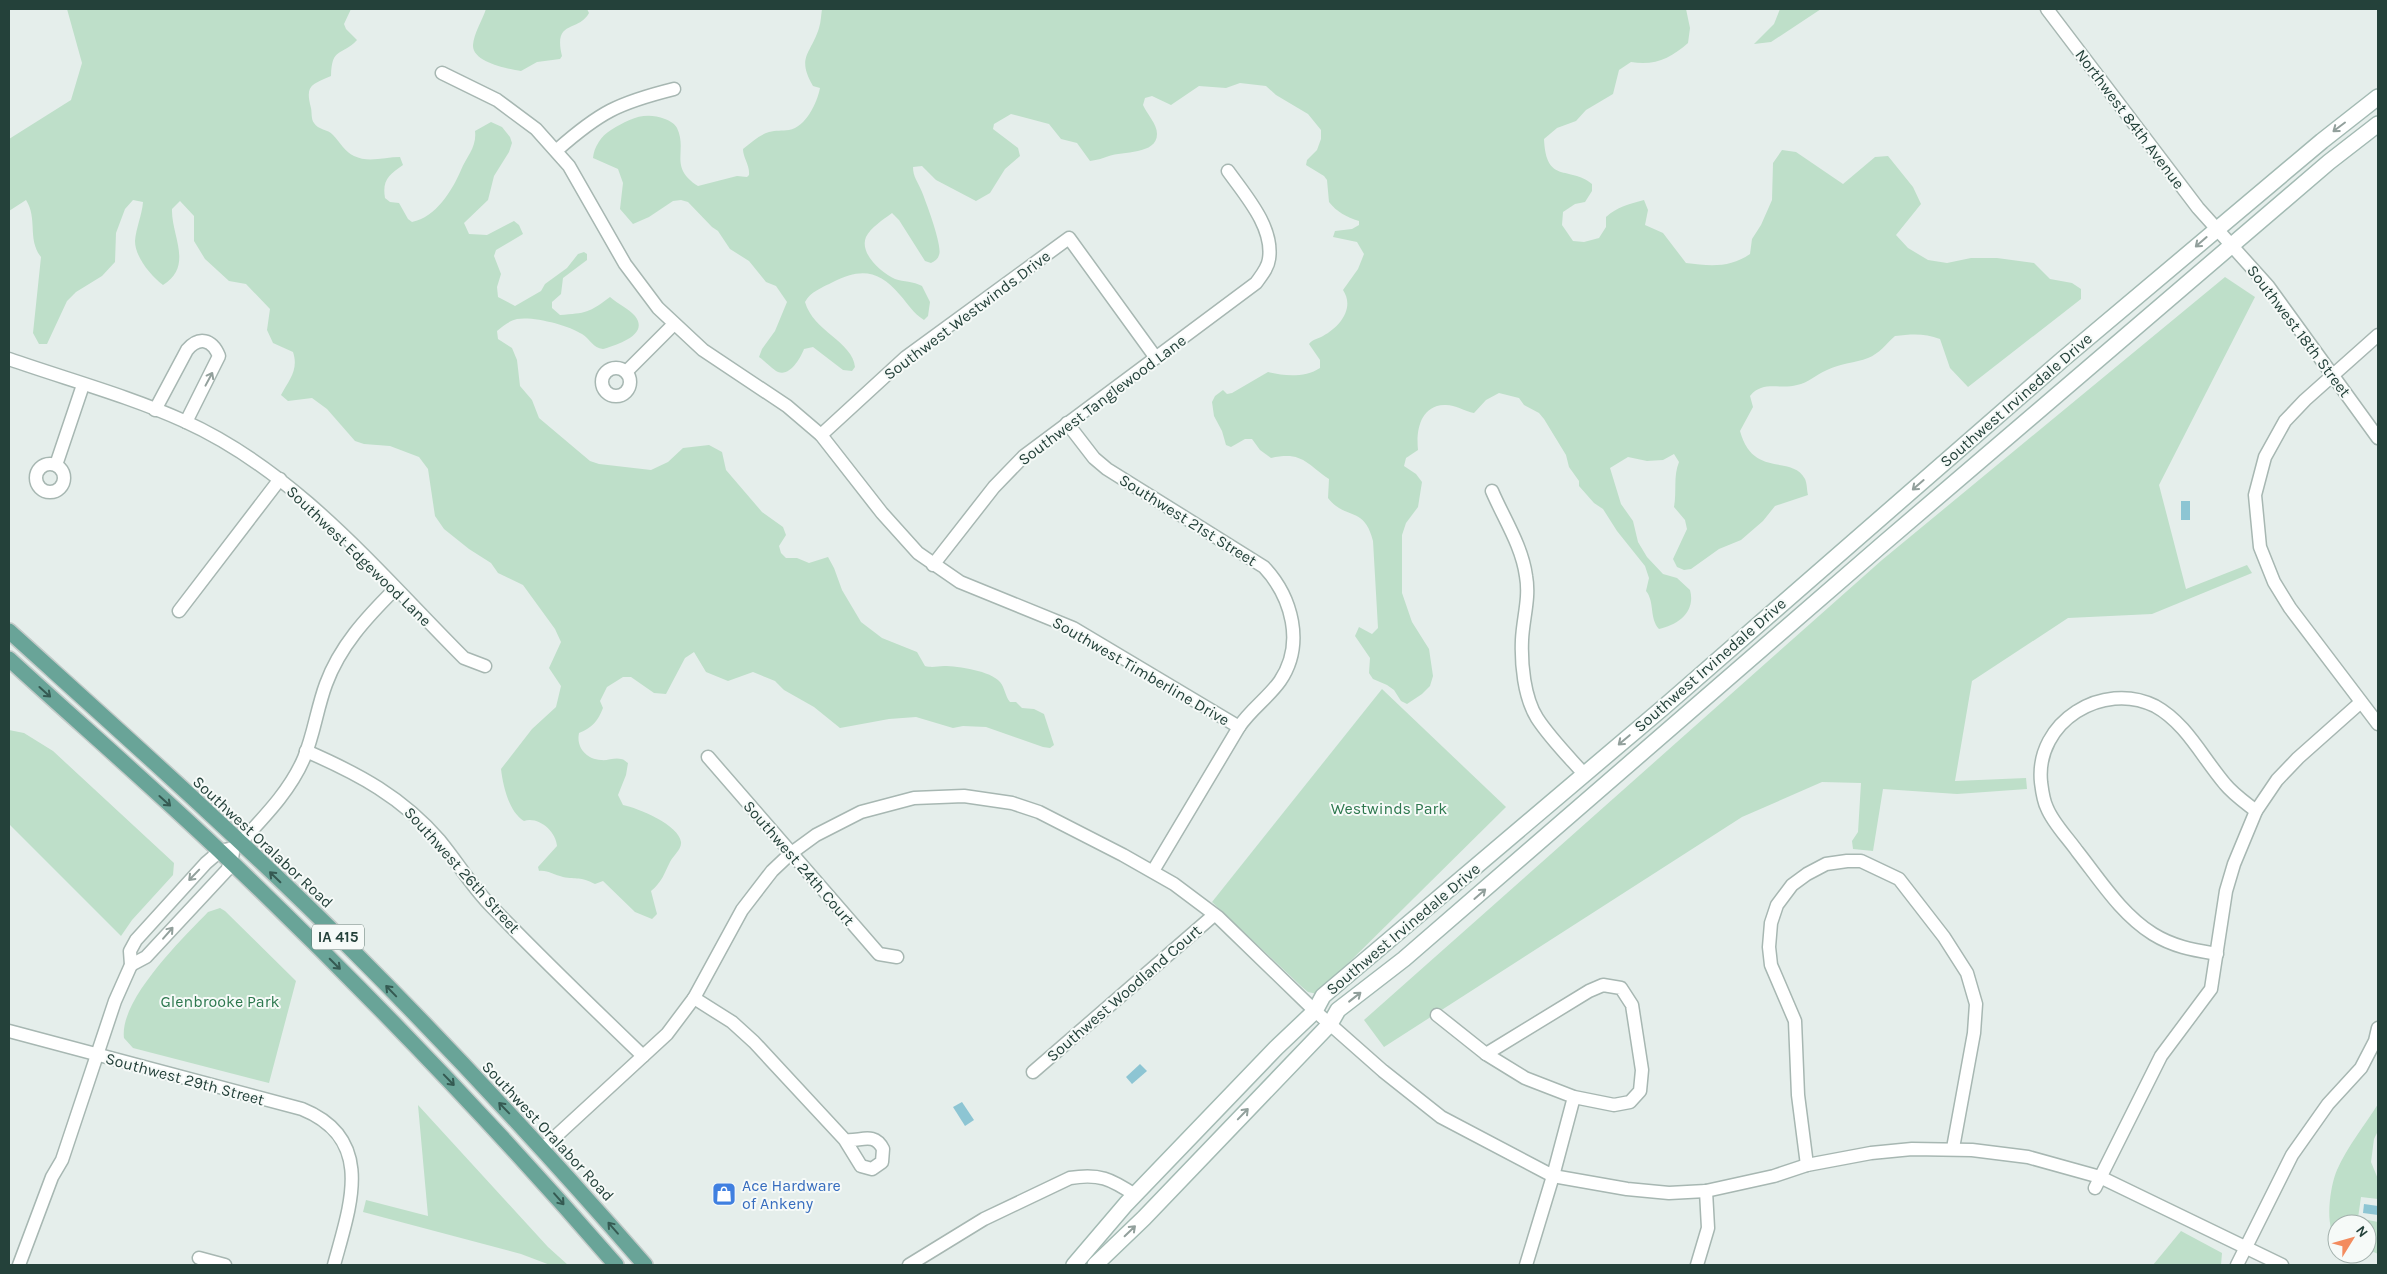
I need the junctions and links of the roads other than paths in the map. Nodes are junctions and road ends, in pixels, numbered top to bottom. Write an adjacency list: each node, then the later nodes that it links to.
1 (2047, 9): 8 (street, Northwest 84th Avenue)
2 (442, 73): 6 (street, Southwest Timberline Drive)
3 (674, 89): 6 (street)
4 (2378, 98): 8 (main road, Southwest Irvinedale Drive, one-way to 8)
5 (2378, 124): 9 (main road, Southwest Irvinedale Drive)
6 (557, 150): 10 (street, Southwest Timberline Drive)
7 (1228, 171): 12 (street, Southwest Tanglewood Lane)
8 (2217, 228): 9 (street, Southwest 18th Street); 28 (main road, Southwest Irvinedale Drive, one-way to 28)
9 (2232, 245): 15 (street, Southwest 18th Street); 30 (main road, Southwest Irvinedale Drive)
10 (674, 324): 14 (street); 20 (street, Southwest Timberline Drive)
11 (2378, 335): 15 (street)
12 (1156, 358): 19 (street, Southwest Tanglewood Lane); 20 (street, Southwest Westwinds Drive)
13 (9, 360): 16 (street, Southwest Edgewood Lane)
14 (626, 372)
15 (2334, 375): 21 (street, Southwest 18th Street); 33 (street)
16 (84, 385): 17 (street, Southwest Edgewood Lane); 22 (street)
17 (155, 410): 18 (street, Southwest Edgewood Lane); 18 (street, one-way to 17)
18 (186, 422): 23 (street, Southwest Edgewood Lane)
19 (1067, 424): 25 (street, Southwest Tanglewood Lane); 35 (street, Southwest 21st Street)
20 (821, 435): 25 (street, Southwest Timberline Drive)
21 (2378, 438)
22 (56, 465)
23 (280, 479): 26 (street, Southwest Edgewood Lane); 27 (street)
24 (1492, 491): 38 (street)
25 (933, 565): 35 (street, Southwest Timberline Drive)
26 (394, 589): 32 (street, Southwest Edgewood Lane); 36 (street)
27 (179, 610)
28 (1754, 627): 30 (main road); 38 (main road, Southwest Irvinedale Drive, one-way to 38)
29 (9, 631): 40 (main road, Southwest Oralabor Road / IA 415)
30 (1769, 644): 50 (main road, Southwest Irvinedale Drive, one-way to 30)
31 (9, 659): 40 (main road, Southwest Oralabor Road / IA 415, one-way to 40)
32 (485, 666)
33 (2362, 702): 34 (street); 39 (street)
34 (2378, 724)
35 (1239, 727): 42 (street, Southwest 21st Street)
36 (306, 751): 40 (street); 55 (street, Southwest 26th Street)
37 (708, 757): 41 (street, Southwest 24th Court)
38 (1584, 774): 48 (main road, Southwest Irvinedale Drive)
39 (2256, 811): 44 (street); 44 (street)
40 (231, 851): 46 (street, one-way to 40); 46 (street, one-way to 46); 60 (main road, Southwest Oralabor Road / IA 415, one-way to 40); 71 (main road, Southwest Oralabor Road / IA 415, one-way to 71)
41 (790, 854): 42 (street); 45 (street, Southwest 24th Court); 47 (street)
42 (1153, 871): 43 (street)
43 (1214, 915): 48 (street); 56 (street, Southwest Woodland Court)
44 (2217, 954): 63 (street)
45 (897, 957)
46 (131, 965): 54 (street)
47 (694, 998): 55 (street); 58 (street)
48 (1315, 1011): 50 (street); 65 (main road, Southwest Irvinedale Drive)
49 (1437, 1015): 53 (street)
50 (1330, 1024): 62 (street); 75 (main road, Southwest Irvinedale Drive, one-way to 50)
51 (2378, 1028): 66 (street)
52 (9, 1031): 54 (street, Southwest 29th Street)
53 (1486, 1054): 57 (street); 57 (street)
54 (97, 1056): 68 (street); 70 (street, Southwest 29th Street)
55 (642, 1056): 60 (street)
56 (1033, 1072)
57 (1574, 1097): 62 (street)
58 (845, 1140)
59 (1953, 1148): 61 (street); 61 (street); 63 (street)
60 (542, 1149): 72 (main road, Southwest Oralabor Road / IA 415, one-way to 60)
61 (1807, 1165): 64 (street)
62 (1553, 1176): 64 (street); 76 (street)
63 (2098, 1182): 66 (street)
64 (1706, 1191): 77 (street)
65 (1134, 1195): 73 (street); 74 (main road, Southwest Irvinedale Drive)
66 (2246, 1248): 78 (street); 79 (street)
67 (199, 1258): 69 (street)
68 (19, 1265)
69 (225, 1265)
70 (334, 1265)
71 (616, 1265)
72 (645, 1265)
73 (909, 1265)
74 (1074, 1265)
75 (1095, 1265)
76 (1526, 1265)
77 (1697, 1265)
78 (2237, 1265)
79 (2282, 1265)

